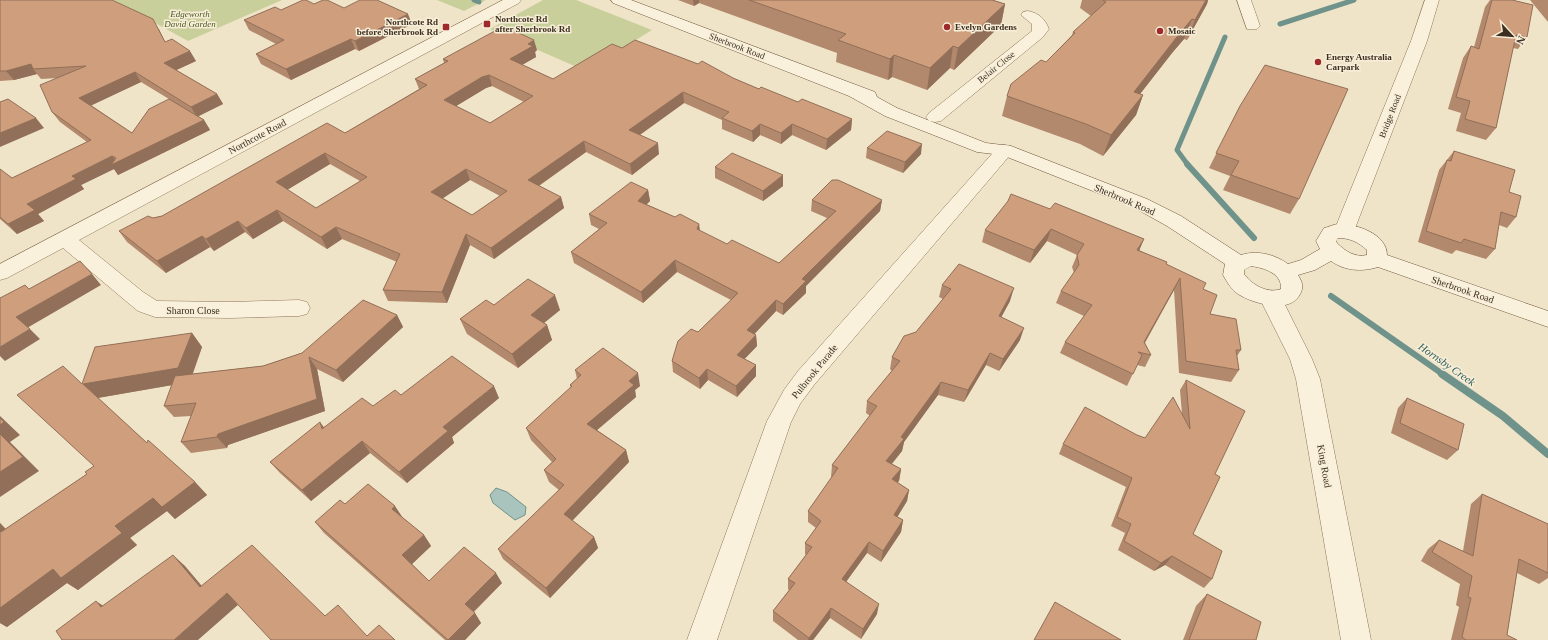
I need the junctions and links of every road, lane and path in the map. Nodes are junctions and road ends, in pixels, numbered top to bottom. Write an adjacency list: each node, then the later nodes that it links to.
1 (514, 0): 11 (street, Northcote Road)
2 (618, 0): 7 (street, Sherbrook Road)
3 (1244, 0): 6 (street)
4 (1432, 0): 10 (street, Bridge Road)
5 (1028, 15): 8 (street, Belair Close)
6 (1252, 26)
7 (855, 92): 8 (street, Sherbrook Road); 9 (street, Sherbrook Road)
8 (935, 117): 9 (street, Sherbrook Road)
9 (1005, 150): 14 (street, Sherbrook Road); 20 (street, Pulbrook Parade)
10 (1344, 231): 12 (street); 13 (street)
11 (64, 238): 16 (street, Northcote Road); 18 (street, Sharon Close)
12 (1332, 251): 13 (street); 15 (street)
13 (1377, 259): 19 (street, Sherbrook Road)
14 (1238, 263): 15 (street); 17 (street)
15 (1285, 272): 17 (street)
16 (0, 273)
17 (1271, 299): 21 (street, King Road)
18 (299, 308)
19 (1548, 319)
20 (702, 640)
21 (1356, 640)

